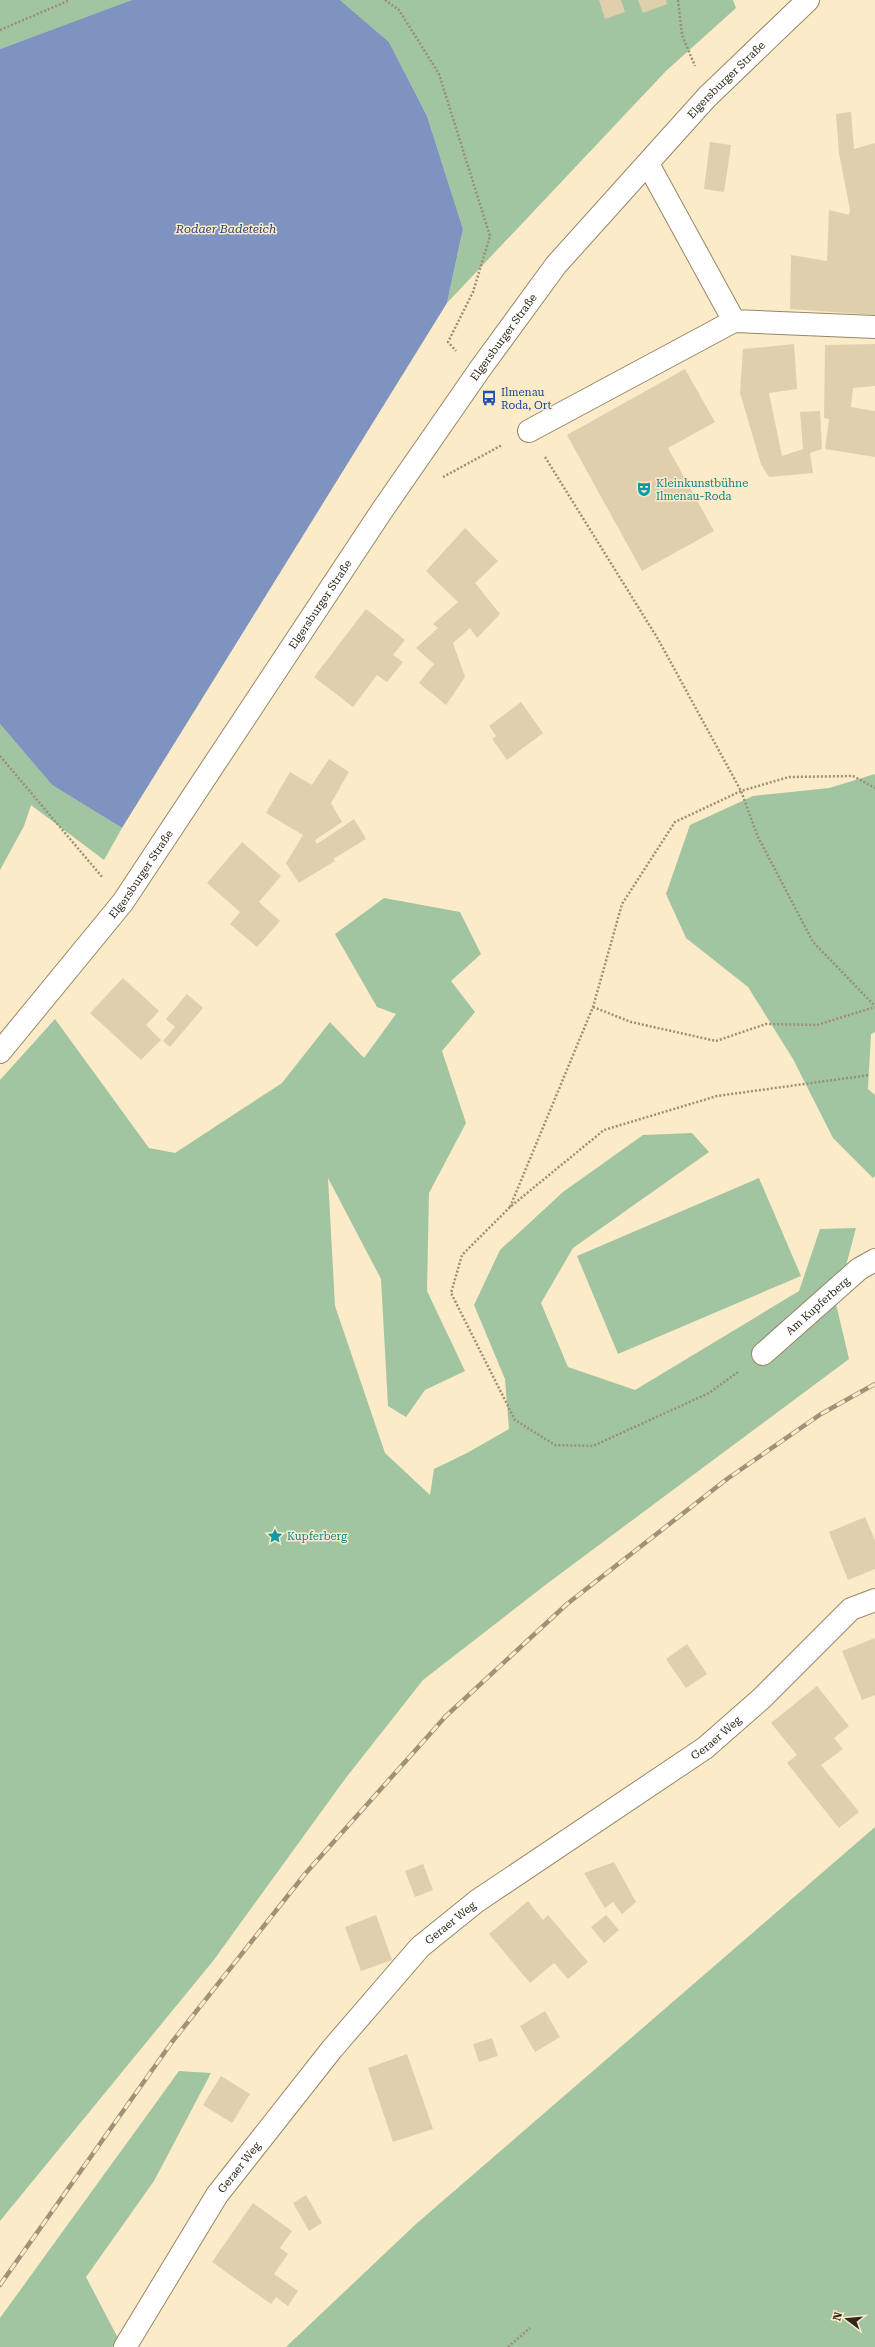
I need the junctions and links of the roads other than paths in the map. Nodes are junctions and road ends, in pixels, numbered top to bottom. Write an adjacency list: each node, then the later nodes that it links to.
1 (808, 0): 2 (street, Elgersburger Straße)
2 (648, 164): 3 (street); 6 (street, Elgersburger Straße)
3 (734, 321): 4 (street); 5 (street)
4 (875, 327)
5 (529, 431)
6 (0, 1052)
7 (875, 1260): 8 (street, Am Kupferberg)
8 (763, 1354)
9 (875, 1600): 10 (street, Geraer Weg)
10 (125, 2347)

